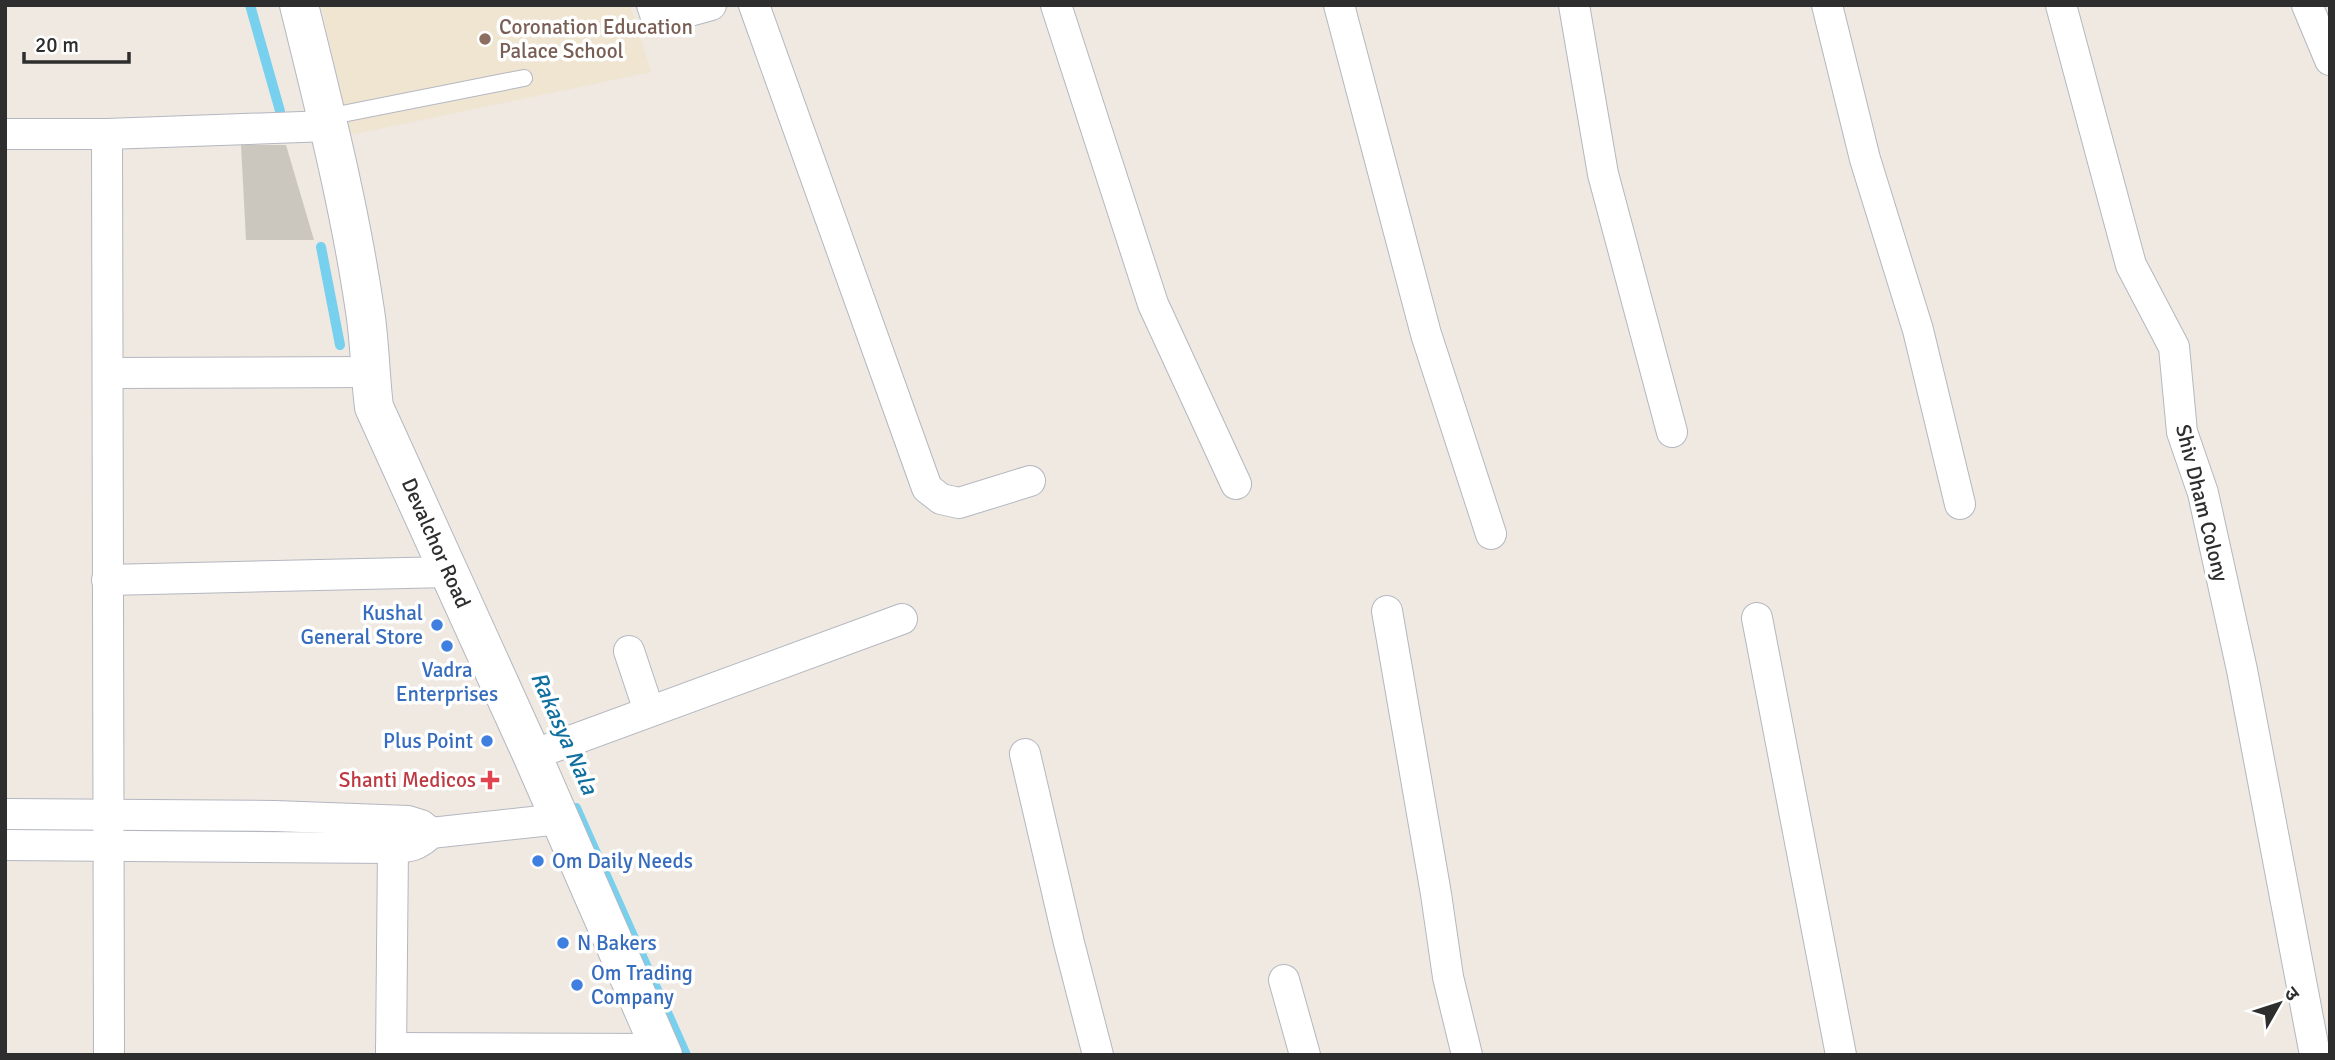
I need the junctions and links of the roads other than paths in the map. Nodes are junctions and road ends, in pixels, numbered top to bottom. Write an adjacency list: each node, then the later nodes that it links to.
1 (299, 5): 13 (main road, Devalchor Road)
2 (652, 5): 3 (street)
3 (711, 5)
4 (754, 5): 19 (street)
5 (1056, 5): 20 (street)
6 (1339, 5): 22 (street)
7 (1574, 5): 18 (street)
8 (1827, 5): 21 (street)
9 (2061, 5): 47 (street, Shiv Dham Colony)
10 (2307, 5): 11 (street)
11 (2330, 60)
12 (524, 78): 13 (lane)
13 (328, 122): 15 (street); 16 (main road, Devalchor Road)
14 (5, 134): 15 (street)
15 (107, 134): 17 (street)
16 (369, 372): 17 (street); 23 (main road, Devalchor Road)
17 (108, 373): 24 (street)
18 (1672, 432)
19 (1030, 481)
20 (1236, 484)
21 (1960, 504)
22 (1491, 534)
23 (449, 572): 24 (street); 30 (main road, Devalchor Road)
24 (107, 580): 33 (street)
25 (1387, 611): 45 (street)
26 (1757, 618): 46 (street)
27 (902, 619): 29 (street)
28 (629, 651): 29 (street)
29 (649, 711): 30 (street)
30 (537, 753): 34 (main road, Devalchor Road)
31 (1025, 754): 43 (street)
32 (5, 814): 33 (street)
33 (107, 815): 35 (street); 37 (street)
34 (560, 819): 35 (street); 41 (main road, Devalchor Road)
35 (430, 833): 38 (street)
36 (5, 845): 37 (street)
37 (107, 845): 38 (street); 42 (street)
38 (393, 848): 40 (street)
39 (1284, 980): 44 (street)
40 (391, 1051): 41 (street)
41 (662, 1052)
42 (108, 1055)
43 (1098, 1055)
44 (1305, 1055)
45 (1467, 1055)
46 (1841, 1055)
47 (2315, 1055)

